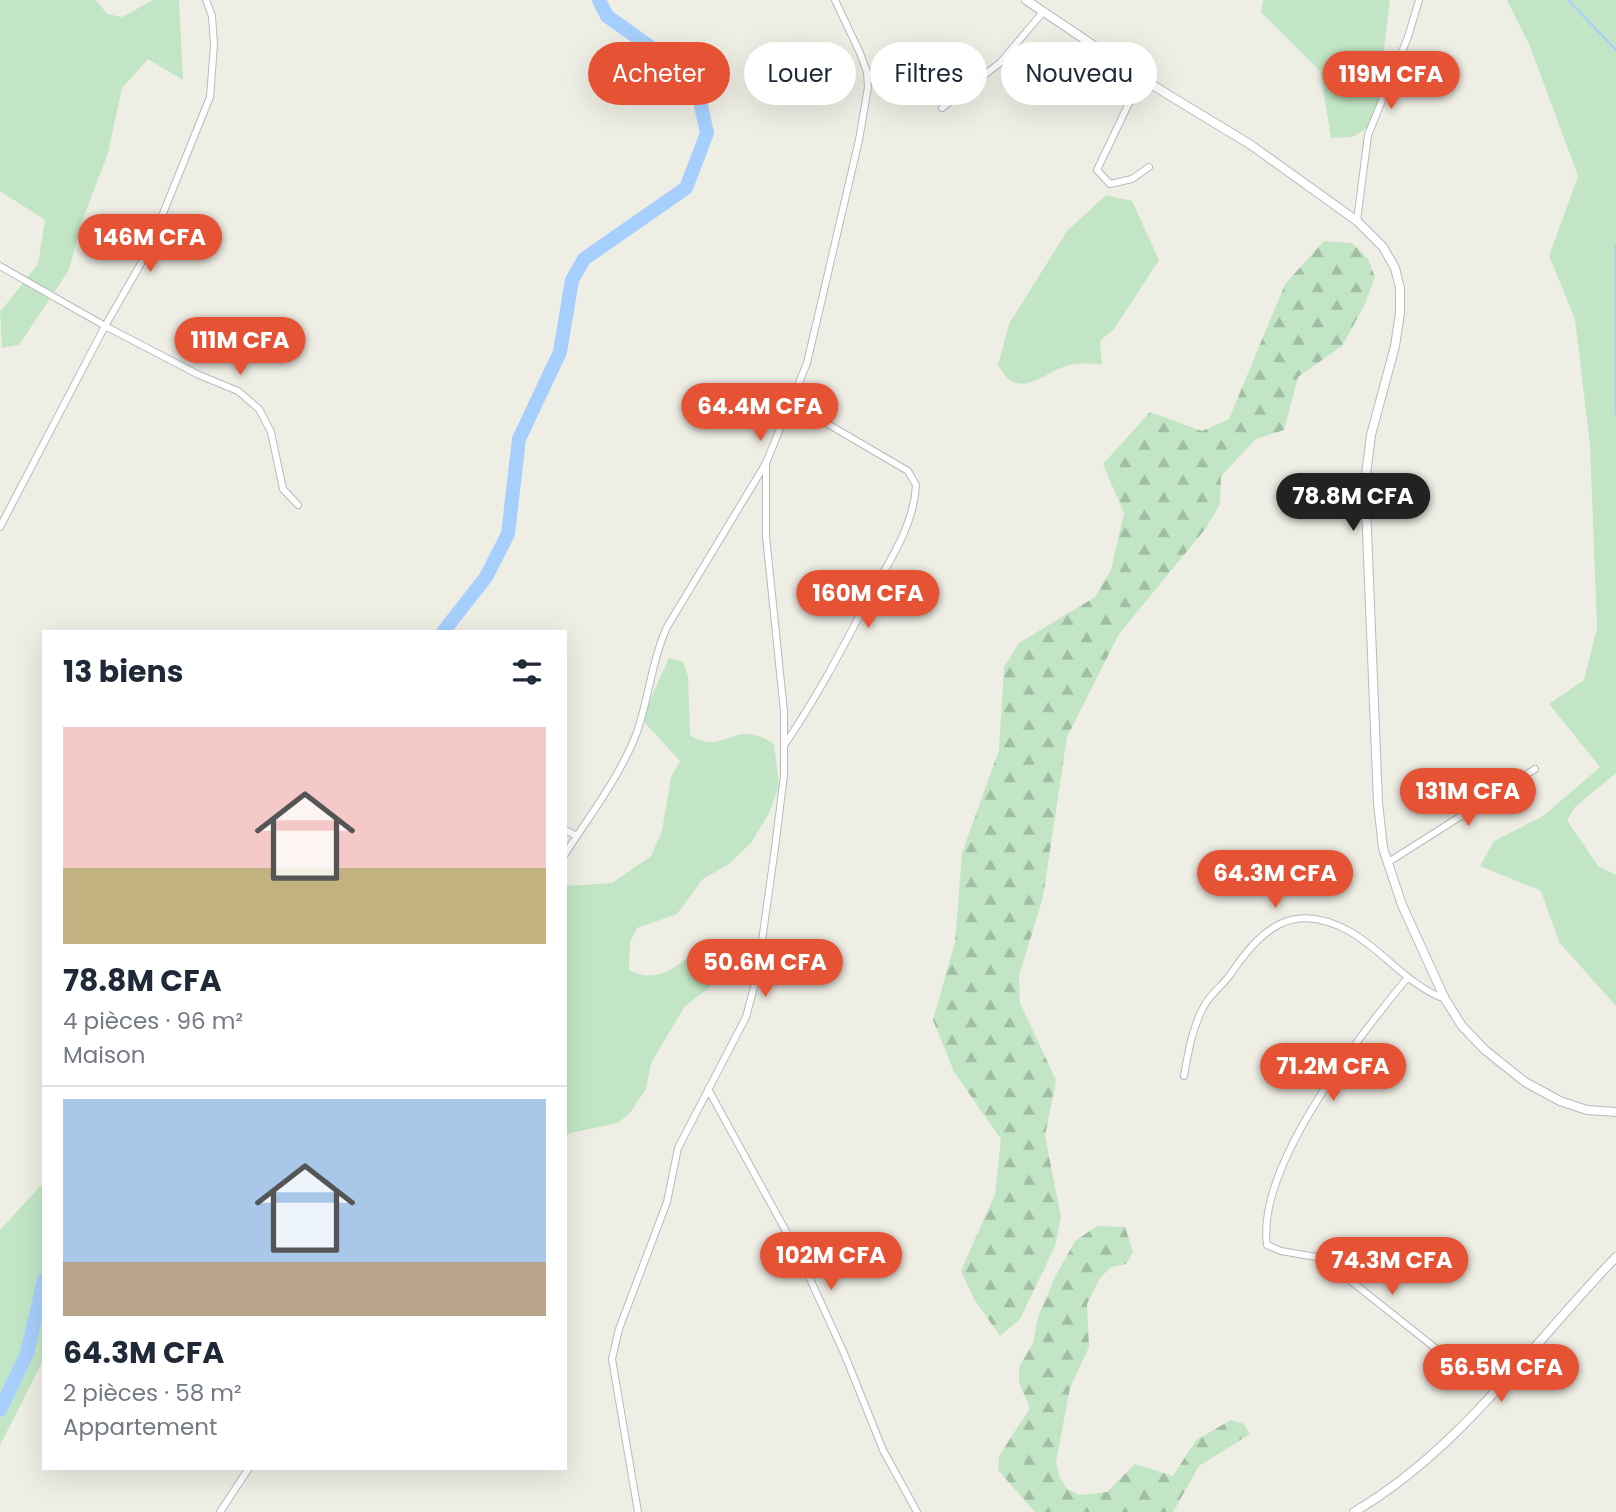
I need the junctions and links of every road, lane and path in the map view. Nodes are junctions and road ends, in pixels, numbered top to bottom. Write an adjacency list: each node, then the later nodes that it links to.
1 (206, 0): 13 (street)
2 (835, 0): 14 (street)
3 (1026, 0): 5 (street)
4 (1419, 0): 11 (street)
5 (1044, 12): 6 (street); 9 (street)
6 (1089, 42)
7 (1157, 87): 11 (street)
8 (1128, 105): 10 (street)
9 (942, 108)
10 (1149, 167)
11 (1357, 221): 23 (street)
12 (0, 266): 13 (street)
13 (105, 326): 16 (street); 17 (street)
14 (790, 409): 15 (street); 18 (street)
15 (766, 463): 18 (street); 21 (street)
16 (299, 505)
17 (1, 524)
18 (783, 746): 27 (street)
19 (1535, 769): 23 (street)
20 (567, 831): 21 (street)
21 (577, 836): 22 (street)
22 (567, 851)
23 (1387, 863): 25 (street)
24 (1408, 977): 25 (street); 26 (street); 30 (street)
25 (1445, 999): 28 (street)
26 (1184, 1076)
27 (708, 1089): 33 (street); 34 (street)
28 (1616, 1112)
29 (1616, 1257): 30 (street)
30 (1507, 1375): 35 (street)
31 (247, 1470): 32 (street)
32 (220, 1512)
33 (638, 1512)
34 (917, 1512)
35 (1353, 1512)

